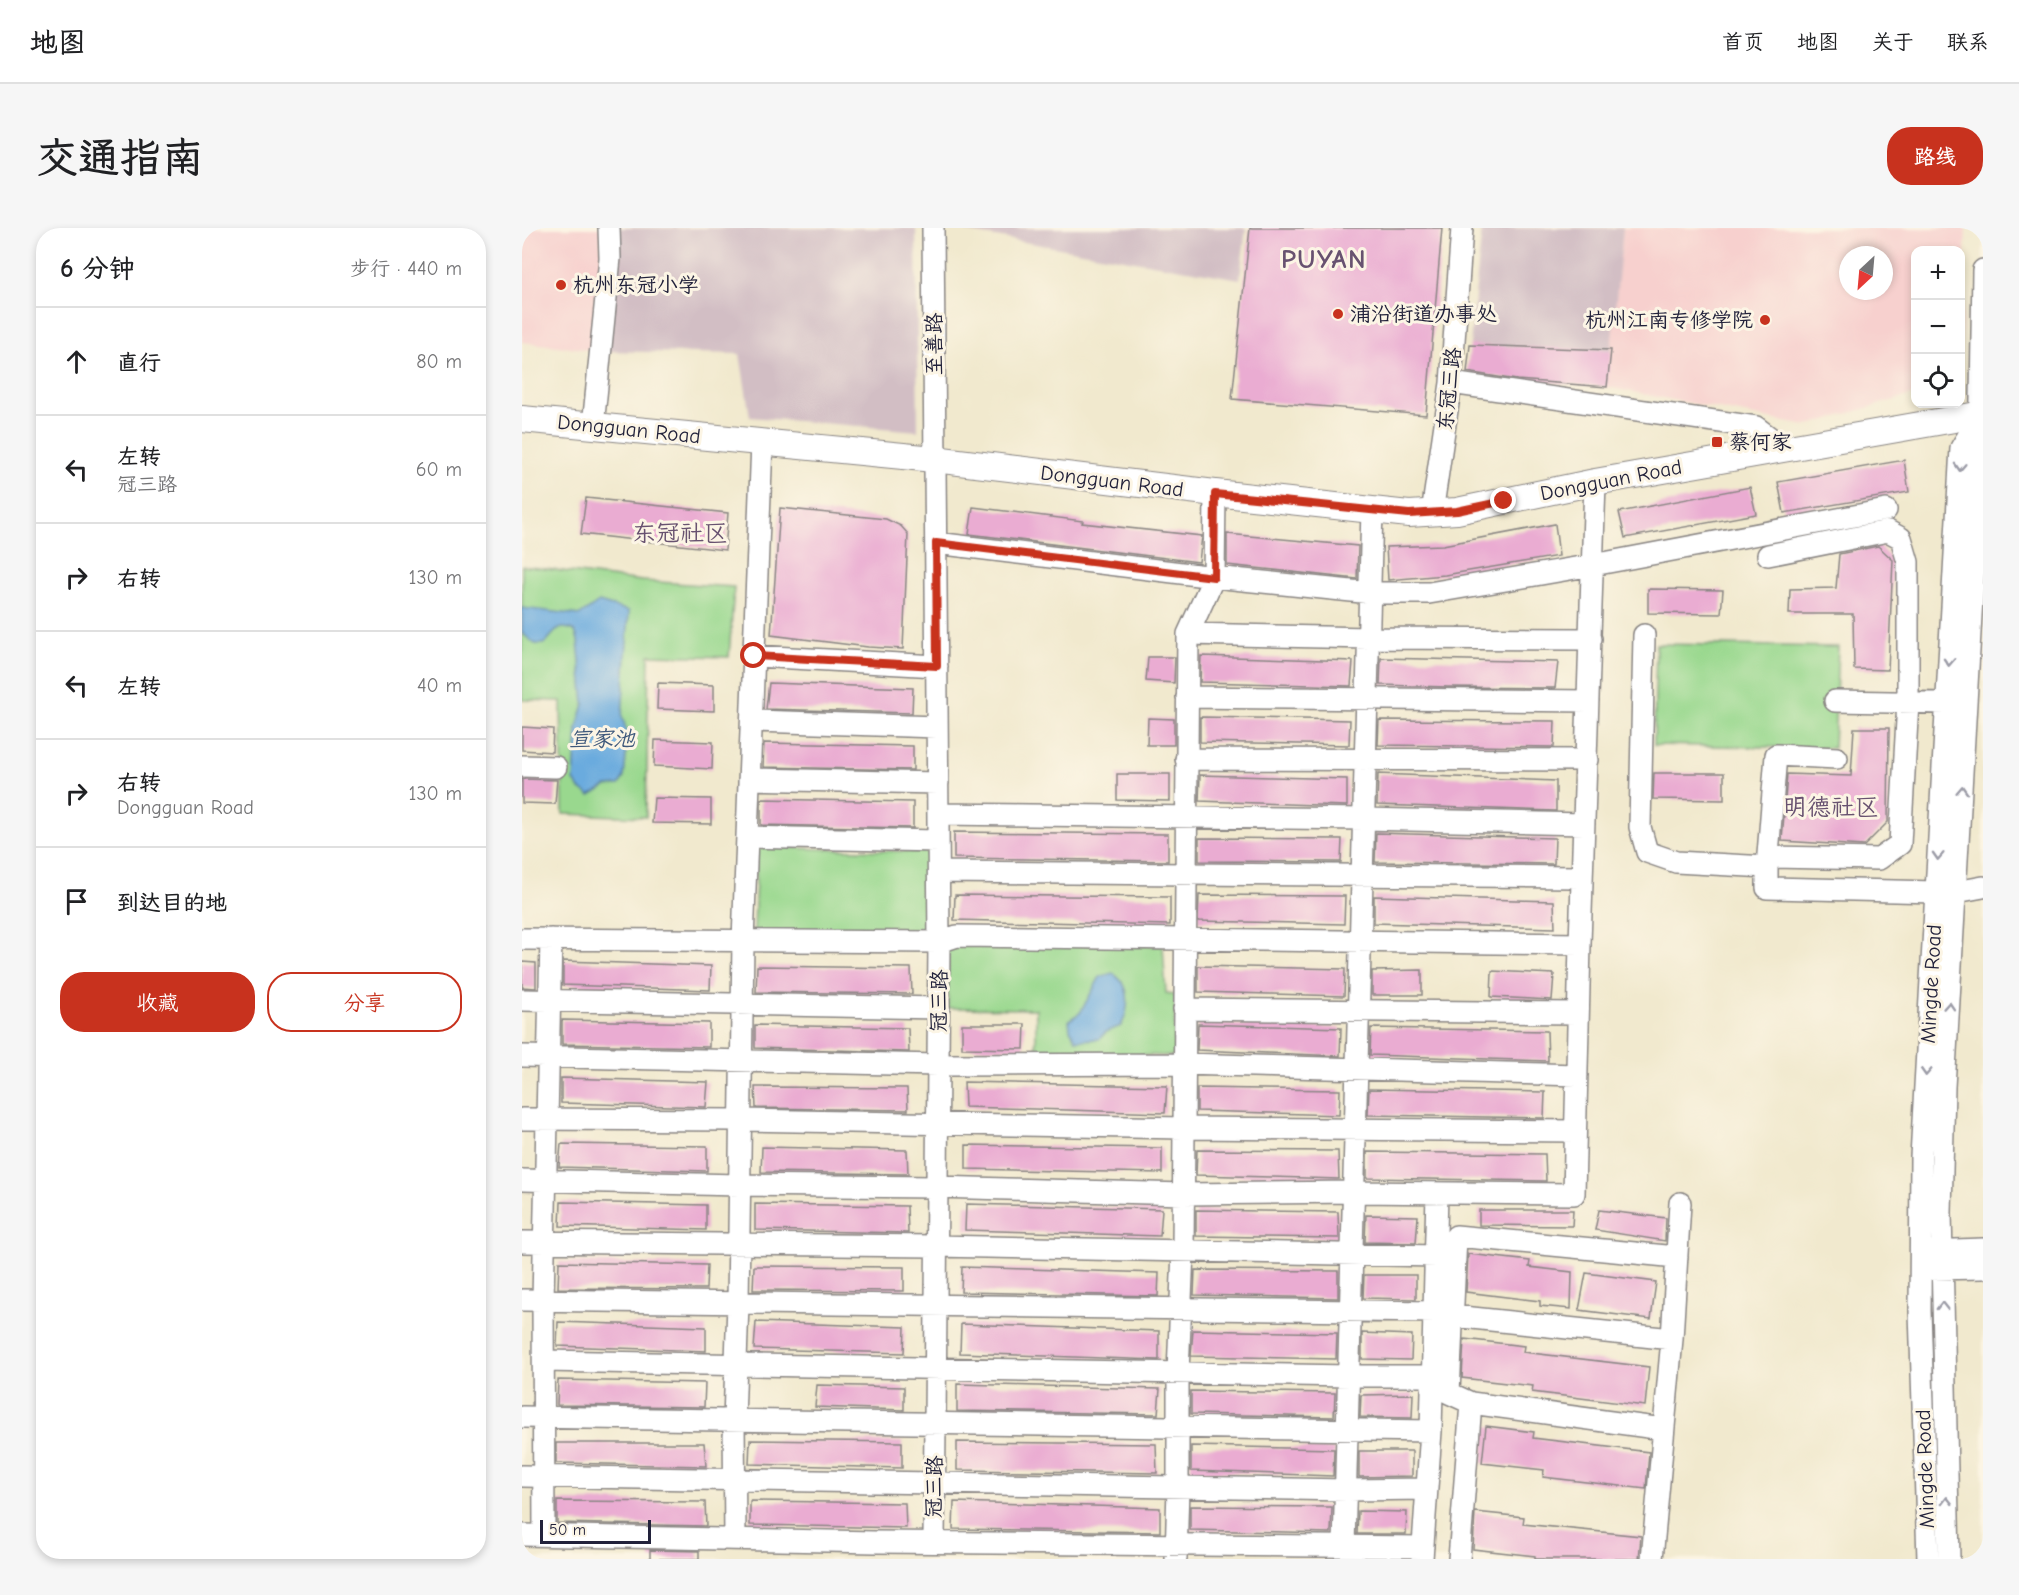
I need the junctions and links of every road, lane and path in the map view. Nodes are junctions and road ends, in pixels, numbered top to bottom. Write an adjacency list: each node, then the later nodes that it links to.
1 (609, 228): 8 (street)
2 (933, 228): 11 (street, 至善路)
3 (1462, 228): 5 (street, 东冠三路)
4 (1983, 270): 6 (street, Mingde Road)
5 (1451, 383): 10 (street); 16 (street, 东冠三路)
6 (1982, 414): 10 (main road, Dongguan Road); 33 (street, Mingde Road, one-way to 33); 56 (street, Mingde Road, one-way to 6)
7 (522, 419): 8 (main road, Dongguan Road)
8 (594, 426): 9 (main road, Dongguan Road)
9 (762, 442): 11 (main road, Dongguan Road); 26 (street)
10 (1785, 449): 12 (main road, Dongguan Road)
11 (934, 459): 13 (main road, Dongguan Road); 17 (street, 冠三路)
12 (1595, 482): 16 (main road, Dongguan Road); 19 (street)
13 (1215, 494): 14 (main road, Dongguan Road); 20 (street)
14 (1371, 509): 16 (main road, Dongguan Road); 21 (street)
15 (1886, 510): 19 (street)
16 (1432, 513)
17 (936, 543): 20 (street); 27 (street, 冠三路)
18 (1768, 555): 32 (street)
19 (1593, 565): 21 (street); 25 (street)
20 (1214, 577): 21 (street); 22 (street)
21 (1371, 593): 24 (street)
22 (1188, 634): 24 (street); 28 (street)
23 (1644, 634): 50 (street)
24 (1369, 638): 25 (street); 29 (street)
25 (1591, 639): 30 (street)
26 (754, 656): 27 (street); 34 (street)
27 (937, 666): 35 (street, 冠三路)
28 (1187, 697): 29 (street); 37 (street)
29 (1367, 699): 30 (street); 38 (street)
30 (1588, 701): 39 (street)
31 (1835, 701): 32 (street)
32 (1908, 702): 33 (street); 50 (street)
33 (1946, 703): 56 (street, Mingde Road, one-way to 56)
34 (752, 721): 35 (street); 42 (street)
35 (938, 727): 43 (street, 冠三路)
36 (1837, 758): 50 (street)
37 (1186, 759): 38 (street); 45 (street)
38 (1366, 760): 39 (street); 46 (street)
39 (1587, 760): 47 (street)
40 (522, 766): 41 (street)
41 (556, 767)
42 (749, 779): 43 (street); 48 (street)
43 (938, 783): 44 (street, 冠三路)
44 (938, 814): 45 (street); 49 (street, 冠三路)
45 (1186, 817): 46 (street); 52 (street)
46 (1364, 819): 47 (street); 53 (street)
47 (1584, 824): 54 (street)
48 (747, 837): 49 (street); 60 (street)
49 (938, 841): 51 (street, 冠三路)
50 (1768, 862): 56 (street)
51 (939, 872): 52 (street); 62 (street, 冠三路)
52 (1185, 873): 53 (street); 59 (street)
53 (1362, 875): 54 (street); 61 (street)
54 (1582, 877): 63 (street)
55 (1983, 887): 56 (street)
56 (1946, 892): 102 (street, Mingde Road)
57 (522, 939): 58 (street)
58 (551, 939): 60 (street); 65 (street)
59 (1184, 939): 61 (street); 62 (street); 68 (street)
60 (743, 941): 62 (street); 66 (street)
61 (1360, 941): 63 (street); 69 (street)
62 (939, 942): 67 (street, 冠三路)
63 (1580, 944): 70 (street)
64 (522, 1000): 65 (street)
65 (550, 1000): 66 (street); 72 (street)
66 (742, 1004): 67 (street); 73 (street)
67 (939, 1008): 75 (street, 冠三路)
68 (1184, 1009): 69 (street); 74 (street)
69 (1358, 1011): 70 (street); 76 (street)
70 (1578, 1013): 77 (street)
71 (522, 1056): 72 (street)
72 (549, 1056): 73 (street); 79 (street)
73 (741, 1059): 75 (street); 80 (street)
74 (1184, 1064): 75 (street); 76 (street); 82 (street)
75 (938, 1065): 81 (street, 冠三路)
76 (1357, 1070): 77 (street); 83 (street)
77 (1577, 1075): 84 (street)
78 (522, 1119): 79 (street)
79 (547, 1120): 80 (street); 86 (street)
80 (740, 1120): 81 (street); 87 (street)
81 (937, 1124): 82 (street); 88 (street, 冠三路)
82 (1183, 1128): 83 (street); 91 (street)
83 (1355, 1130): 84 (street); 89 (street)
84 (1575, 1131): 90 (street)
85 (522, 1180): 86 (street)
86 (546, 1181): 87 (street); 94 (street)
87 (740, 1185): 88 (street); 95 (street)
88 (936, 1187): 91 (street); 96 (street, 冠三路)
89 (1354, 1192): 90 (street); 91 (street); 99 (street)
90 (1437, 1192): 100 (street)
91 (1183, 1194): 98 (street)
92 (1680, 1203): 101 (street)
93 (522, 1242): 94 (street)
94 (544, 1242): 95 (street); 105 (street)
95 (739, 1244): 96 (street); 106 (street)
96 (935, 1246): 98 (street); 107 (street, 冠三路)
97 (1983, 1249): 102 (street)
98 (1183, 1251): 99 (street); 108 (street)
99 (1352, 1255): 100 (street); 109 (street)
100 (1436, 1256): 110 (street)
101 (1677, 1257): 110 (street); 111 (street)
102 (1931, 1260): 103 (street); 143 (street, Mingde Road); 144 (street, Mingde Road, one-way to 102)
103 (1983, 1268)
104 (522, 1300): 105 (street)
105 (543, 1300): 106 (street); 112 (street)
106 (738, 1303): 107 (street); 113 (street)
107 (935, 1306): 108 (street); 114 (street, 冠三路)
108 (1180, 1310): 109 (street); 115 (street)
109 (1351, 1312): 110 (street); 116 (street)
110 (1444, 1314): 111 (street); 117 (street); 118 (street)
111 (1672, 1339): 125 (street)
112 (544, 1361): 113 (street); 120 (street)
113 (737, 1365): 114 (street); 121 (street)
114 (936, 1369): 115 (street); 122 (street, 冠三路)
115 (1178, 1373): 116 (street); 123 (street)
116 (1350, 1376): 117 (street); 124 (street)
117 (1432, 1376): 126 (street)
118 (1471, 1403): 125 (street); 141 (street)
119 (522, 1417): 120 (street)
120 (544, 1418): 121 (street); 128 (street)
121 (734, 1420): 122 (street); 129 (street)
122 (936, 1423): 123 (street); 130 (street, 冠三路)
123 (1178, 1427): 124 (street); 131 (street)
124 (1346, 1429): 126 (street); 133 (street)
125 (1664, 1429): 142 (street)
126 (1431, 1431): 132 (street)
127 (522, 1476): 128 (street)
128 (545, 1477): 129 (street); 135 (street)
129 (734, 1480): 130 (street); 136 (street)
130 (934, 1483): 131 (street); 137 (street, 冠三路)
131 (1178, 1487): 133 (street); 139 (street)
132 (1427, 1489): 133 (street); 140 (street)
133 (1347, 1490): 138 (street)
134 (522, 1535): 135 (street)
135 (544, 1535): 136 (street)
136 (735, 1539): 137 (street)
137 (934, 1542): 139 (street)
138 (1344, 1546): 139 (street); 140 (street)
139 (1176, 1552)
140 (1423, 1553)
141 (1459, 1559)
142 (1652, 1559)
143 (1928, 1559)
144 (1949, 1559)

